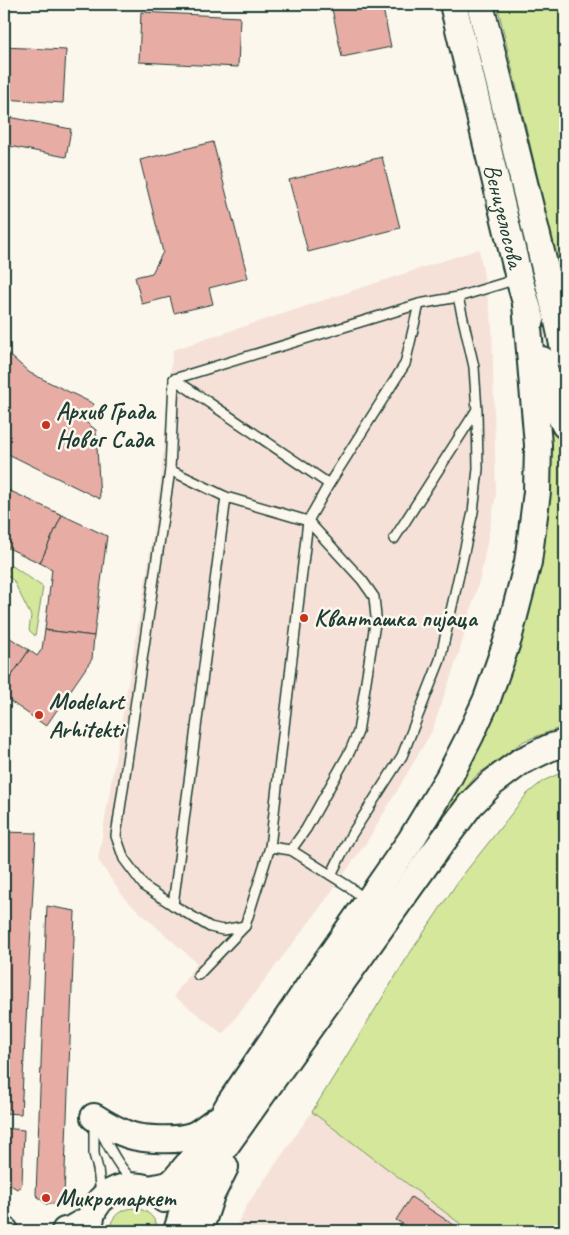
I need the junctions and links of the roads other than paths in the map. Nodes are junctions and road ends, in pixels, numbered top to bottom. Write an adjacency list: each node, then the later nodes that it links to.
1 (453, 4): 3 (main road, Венизелосова)
2 (480, 4): 7 (main road, Венизелосова)
3 (520, 278): 4 (lane); 6 (main road, Венизелосова)
4 (458, 297): 5 (lane); 10 (lane)
5 (419, 304): 9 (lane); 13 (lane)
6 (526, 304): 11 (main road, Венизелосова); 21 (main road)
7 (562, 326): 8 (main road, Венизелосова)
8 (565, 354)
9 (174, 379): 12 (lane); 13 (lane)
10 (477, 411): 16 (lane); 20 (lane)
11 (565, 425)
12 (170, 470): 14 (lane); 22 (lane)
13 (329, 484): 15 (lane)
14 (226, 498): 15 (lane); 22 (lane)
15 (308, 521): 18 (lane); 19 (lane)
16 (394, 539)
17 (565, 743): 29 (main road)
18 (270, 846): 19 (lane); 23 (lane)
19 (291, 850): 20 (lane)
20 (331, 875): 21 (lane)
21 (368, 902): 26 (main road)
22 (173, 906): 23 (lane)
23 (245, 926): 24 (lane)
24 (198, 975)
25 (94, 1117): 26 (main road); 27 (lane); 28 (lane)
26 (222, 1117): 27 (main road)
27 (144, 1188): 28 (main road); 29 (main road)
28 (94, 1216): 30 (main road)
29 (184, 1230)
30 (65, 1231)

